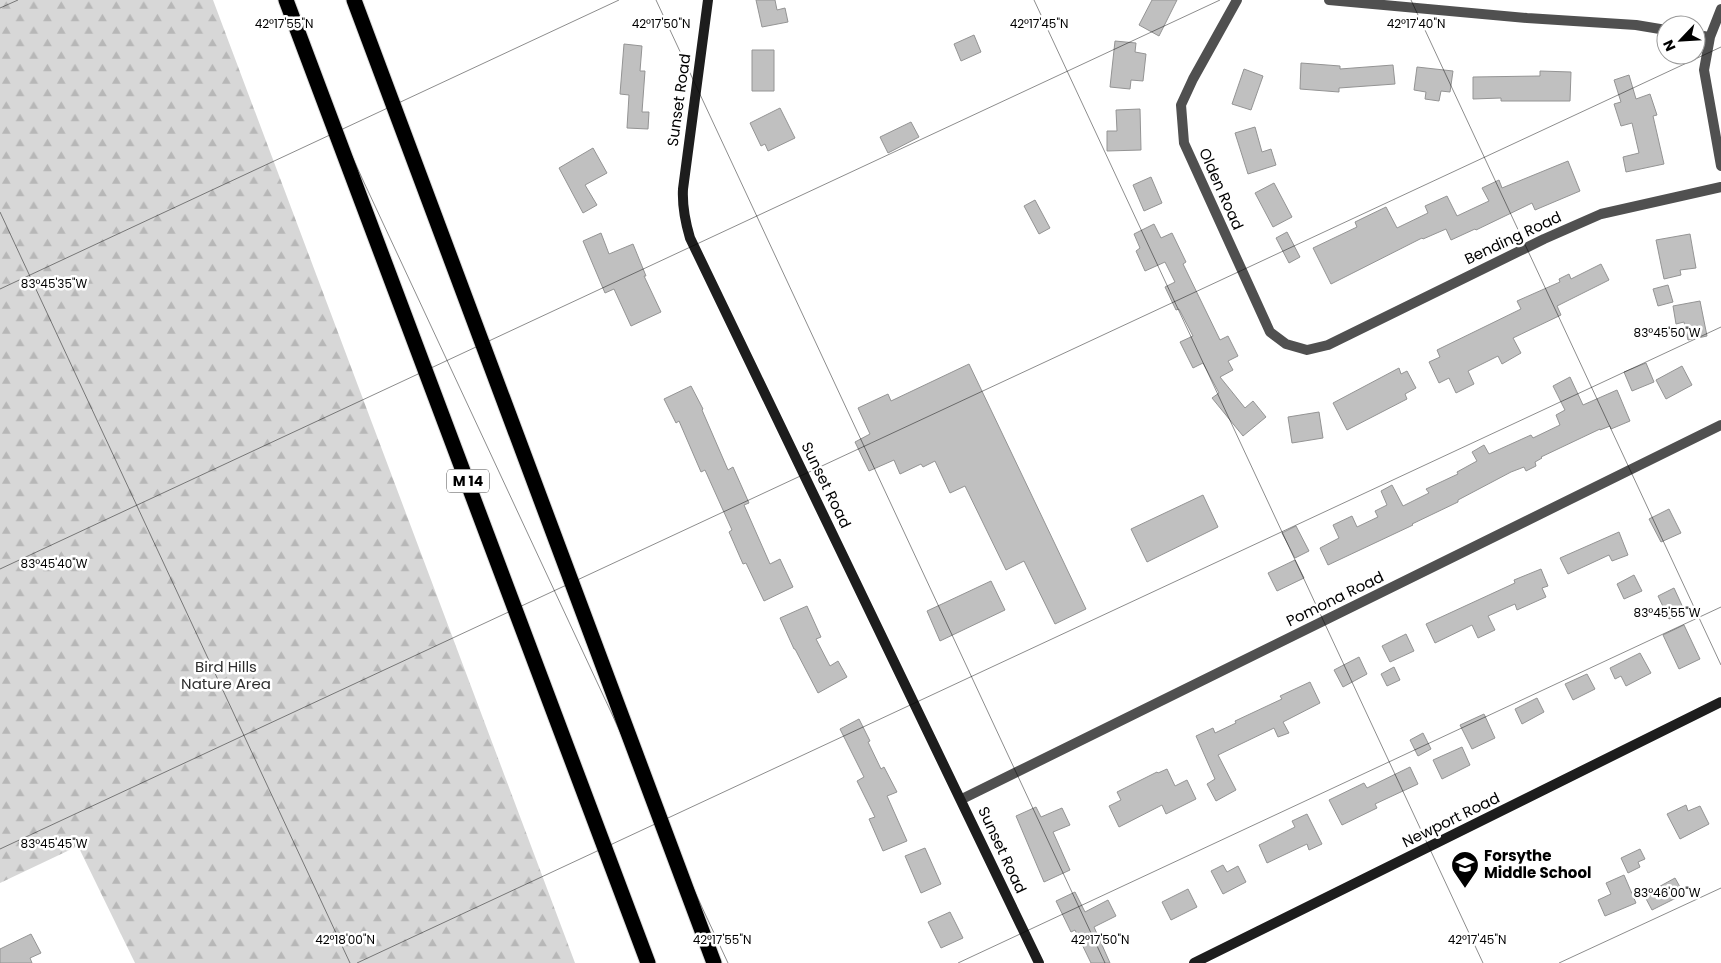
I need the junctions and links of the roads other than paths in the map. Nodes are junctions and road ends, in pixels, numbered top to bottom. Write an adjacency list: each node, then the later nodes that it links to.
1 (286, 0): 16 (highway, M 14)
2 (354, 0): 17 (highway)
3 (708, 0): 15 (street, Sunset Road)
4 (1237, 0): 12 (street, Olden Road)
5 (1329, 0): 7 (street)
6 (1721, 9): 9 (street)
7 (1656, 28)
8 (1706, 36): 9 (street)
9 (1710, 37): 10 (street)
10 (1721, 166)
11 (1721, 187): 12 (street, Bending Road)
12 (1328, 345)
13 (1721, 425): 15 (street, Pomona Road)
14 (1721, 702): 19 (street, Newport Road)
15 (962, 799): 18 (street, Sunset Road)
16 (648, 963)
17 (714, 963)
18 (1039, 963)
19 (1194, 963)

